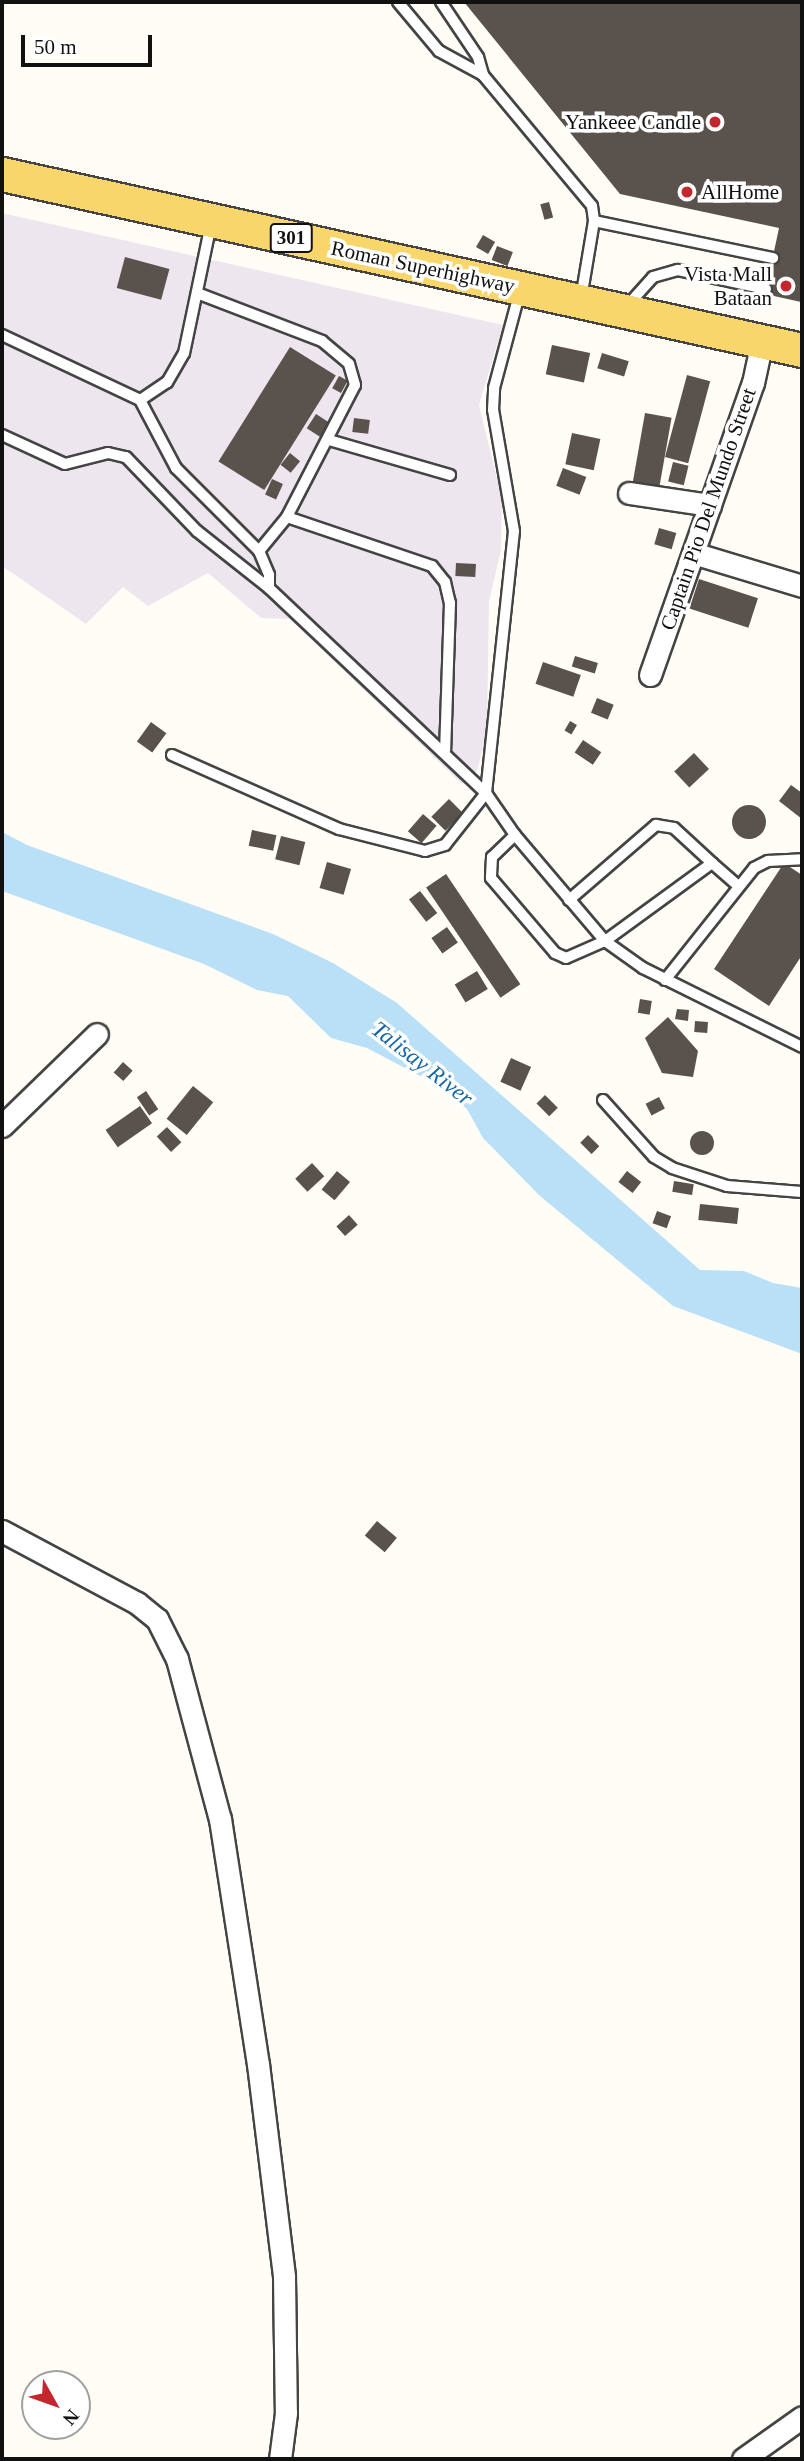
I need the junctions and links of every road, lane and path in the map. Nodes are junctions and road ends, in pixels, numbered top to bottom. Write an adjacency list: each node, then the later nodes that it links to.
1 (398, 2): 3 (lane)
2 (441, 2): 3 (lane)
3 (483, 75): 6 (lane)
4 (2, 174): 5 (main road, Roman Superhighway / 301)
5 (212, 220): 8 (main road, Roman Superhighway / 301); 10 (lane)
6 (594, 221): 7 (lane); 11 (lane)
7 (772, 258)
8 (520, 288): 11 (main road, Roman Superhighway / 301); 30 (lane)
9 (766, 289): 12 (lane)
10 (197, 293): 16 (lane); 18 (lane)
11 (581, 302): 12 (main road, Roman Superhighway / 301)
12 (624, 311): 14 (main road, Roman Superhighway / 301)
13 (2, 336): 16 (lane)
14 (762, 341): 15 (main road, Roman Superhighway / 301); 21 (street, Captain Pio Del Mundo Street)
15 (802, 350)
16 (140, 400): 23 (lane)
17 (2, 435): 26 (lane)
18 (329, 440): 19 (lane); 22 (lane)
19 (450, 475)
20 (629, 493): 21 (street)
21 (710, 505): 24 (street, Captain Pio Del Mundo Street)
22 (287, 517): 23 (lane); 28 (lane)
23 (259, 551): 26 (lane)
24 (693, 553): 25 (street); 27 (street, Captain Pio Del Mundo Street)
25 (802, 586)
26 (269, 588): 28 (lane)
27 (650, 675)
28 (445, 750): 30 (lane)
29 (172, 755): 30 (lane)
30 (486, 793): 31 (lane)
31 (514, 835): 35 (lane); 36 (lane)
32 (802, 859): 34 (lane)
33 (712, 863): 34 (lane); 35 (lane); 36 (lane)
34 (737, 884): 37 (lane)
35 (569, 900): 36 (lane)
36 (605, 942): 37 (lane)
37 (665, 980): 39 (lane)
38 (97, 1034): 41 (street)
39 (802, 1046)
40 (603, 1100): 42 (lane)
41 (2, 1126)
42 (802, 1192)
43 (2, 1531): 46 (street)
44 (802, 2398): 45 (street)
45 (799, 2418): 47 (street)
46 (279, 2459)
47 (743, 2459)

